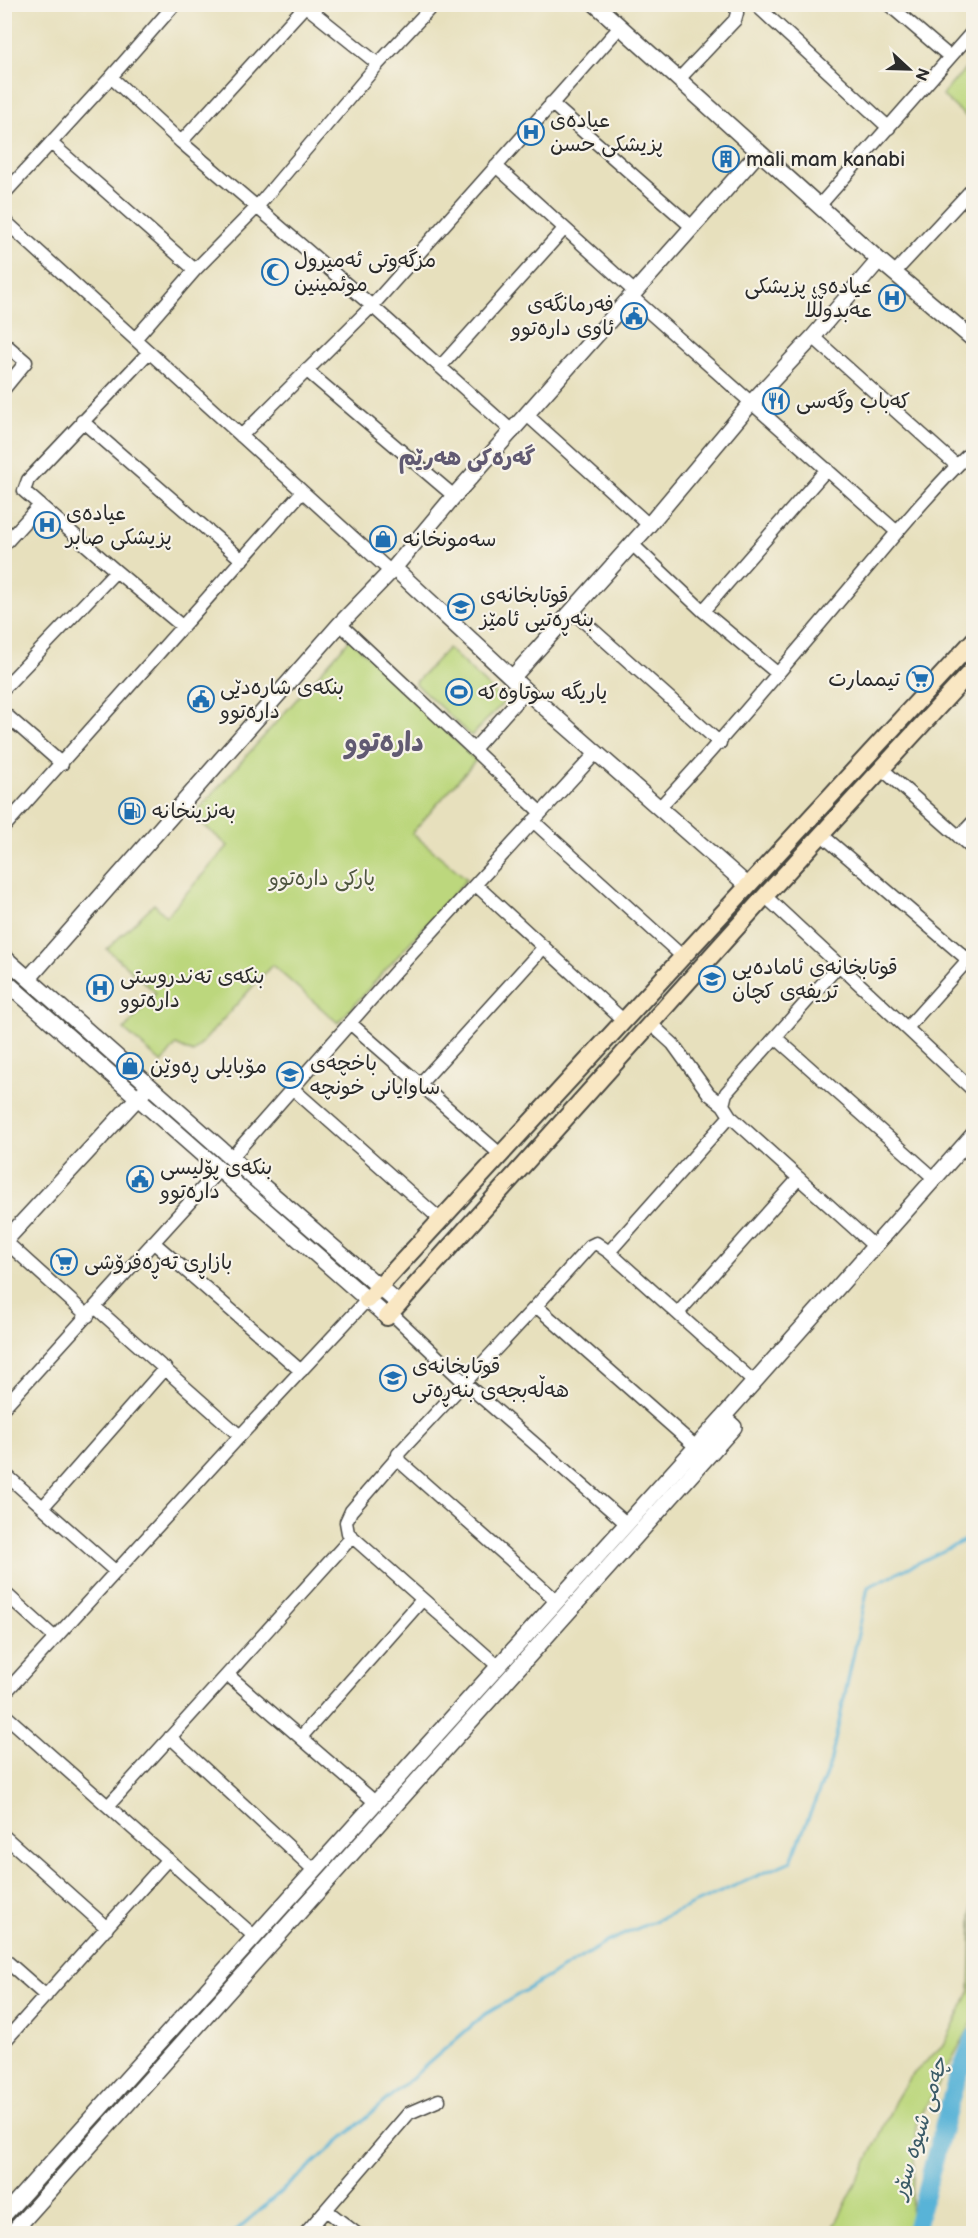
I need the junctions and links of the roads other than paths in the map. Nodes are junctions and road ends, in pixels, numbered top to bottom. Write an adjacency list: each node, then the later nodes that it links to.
1 (175, 4): 12 (street)
2 (434, 4): 11 (street)
3 (735, 4): 13 (street)
4 (755, 4): 15 (street)
5 (888, 4): 10 (street)
6 (304, 5): 11 (street); 16 (street)
7 (603, 7): 8 (street)
8 (620, 27): 13 (street); 14 (street)
9 (974, 30): 10 (street)
10 (950, 57): 15 (street)
11 (378, 64): 23 (street)
12 (111, 77): 16 (street); 17 (street)
13 (679, 79): 18 (street)
14 (551, 103): 19 (street); 25 (street)
15 (888, 128): 22 (street)
16 (181, 142): 23 (street)
17 (51, 143): 20 (street); 28 (street)
18 (759, 152): 22 (street); 25 (street)
19 (496, 166): 26 (street); 31 (street)
20 (4, 194)
21 (971, 196): 29 (street)
22 (819, 206): 27 (street)
23 (257, 207): 28 (street); 31 (street)
24 (4, 220): 33 (street)
25 (692, 227): 30 (street)
26 (564, 229): 30 (street); 37 (street)
27 (879, 260): 29 (street); 32 (street)
28 (195, 270): 33 (street)
29 (895, 272): 34 (street)
30 (633, 294): 40 (street); 41 (street)
31 (372, 306): 37 (street); 38 (street)
32 (813, 337): 40 (street); 46 (street)
33 (135, 339): 36 (street)
34 (974, 340)
35 (4, 343): 39 (street)
36 (148, 351): 42 (street); 44 (street)
37 (440, 367): 43 (street)
38 (306, 370): 44 (street); 49 (street)
39 (4, 389)
40 (752, 402): 47 (street); 51 (street)
41 (527, 415): 43 (street); 51 (street)
42 (82, 421): 50 (street); 55 (street)
43 (513, 432): 49 (street)
44 (241, 436): 48 (street)
45 (974, 449): 46 (street)
46 (956, 465): 52 (street)
47 (827, 469): 52 (street); 59 (street)
48 (302, 492): 55 (street); 56 (street)
49 (454, 496): 56 (street)
50 (40, 505): 54 (street); 57 (street)
51 (649, 525): 53 (street)
52 (897, 532): 64 (street)
53 (632, 543): 58 (street); 59 (street)
54 (4, 544)
55 (242, 560): 61 (street)
56 (393, 570): 60 (street); 65 (street)
57 (116, 571): 61 (street); 66 (street)
58 (572, 611): 65 (street); 69 (street)
59 (703, 611): 64 (street)
60 (340, 624): 70 (street); 89 (street)
61 (183, 627): 72 (street)
62 (974, 640): 82 (main road)
63 (974, 668): 73 (main road)
64 (778, 674): 69 (street)
65 (512, 678): 67 (street)
66 (4, 688)
67 (526, 691): 70 (street); 71 (street)
68 (4, 713): 72 (street)
69 (720, 743): 74 (street)
70 (474, 749): 75 (street)
71 (596, 753): 74 (street); 75 (street)
72 (62, 764): 77 (street)
73 (882, 769): 78 (main road); 79 (street)
74 (659, 808): 82 (street)
75 (537, 817): 81 (street); 85 (street)
76 (974, 821): 79 (street)
77 (4, 827)
78 (822, 836): 83 (main road); 86 (street)
79 (959, 837): 80 (street)
80 (974, 850)
81 (476, 885): 84 (street); 92 (street)
82 (747, 885): 85 (main road)
83 (765, 896): 88 (street); 94 (main road)
84 (544, 946): 91 (street); 96 (street)
85 (682, 956): 91 (main road)
86 (970, 956): 93 (street)
87 (4, 957): 89 (street)
88 (838, 966): 93 (street); 95 (street)
89 (29, 978): 90 (street); 98 (street)
90 (13, 987): 98 (street)
91 (624, 1021): 94 (main road); 104 (main road)
92 (350, 1023): 96 (street); 97 (street)
93 (908, 1028): 99 (street)
94 (646, 1030): 100 (street); 118 (main road)
95 (776, 1038): 100 (street); 108 (street)
96 (420, 1084): 104 (street)
97 (292, 1088): 105 (street); 109 (street)
98 (144, 1091): 103 (street); 110 (street)
99 (974, 1091)
100 (723, 1105): 101 (street)
101 (730, 1116): 107 (street); 113 (street)
102 (974, 1134): 108 (street)
103 (193, 1135): 105 (street); 106 (street)
104 (500, 1154): 109 (main road)
105 (231, 1158): 114 (street)
106 (219, 1170): 111 (street); 115 (street)
107 (799, 1178): 112 (street); 119 (street)
108 (934, 1178): 112 (street)
109 (441, 1220): 114 (main road)
110 (7, 1235): 117 (street)
111 (153, 1242): 117 (street); 121 (street)
112 (874, 1246): 122 (street)
113 (609, 1252): 116 (street); 119 (street)
114 (379, 1286): 115 (main road); 118 (street)
115 (367, 1300): 118 (street); 121 (street)
116 (536, 1306): 123 (street); 127 (street)
117 (92, 1311): 120 (street); 124 (street)
118 (393, 1311): 123 (street)
119 (678, 1313): 122 (street)
120 (165, 1368): 126 (street); 130 (street)
121 (301, 1371): 126 (street)
122 (754, 1382): 125 (street)
123 (465, 1383): 128 (street); 131 (street)
124 (4, 1407)
125 (729, 1422): 127 (street); 148 (street)
126 (240, 1436): 133 (street)
127 (696, 1447): 131 (street)
128 (397, 1458): 132 (street); 136 (street)
129 (4, 1473): 130 (street)
130 (43, 1507): 133 (street)
131 (627, 1524): 136 (street)
132 (351, 1538): 135 (street); 139 (street)
133 (115, 1571): 137 (street)
134 (4, 1592): 137 (street)
135 (422, 1600): 138 (street); 143 (street)
136 (557, 1601): 138 (street)
137 (55, 1638): 140 (street)
138 (498, 1666): 144 (street)
139 (228, 1675): 142 (street); 143 (street)
140 (4, 1694)
141 (4, 1714): 145 (street)
142 (170, 1737): 145 (street); 150 (street)
143 (300, 1737): 144 (street)
144 (375, 1802): 147 (street)
145 (108, 1806): 149 (street)
146 (4, 1836): 151 (street)
147 (341, 1841): 148 (street); 150 (street)
148 (354, 1853): 159 (street)
149 (168, 1859): 151 (street); 152 (street)
150 (314, 1870): 152 (street)
151 (107, 1928): 154 (street)
152 (254, 1936): 158 (street)
153 (4, 1959): 154 (street)
154 (46, 1996): 155 (street)
155 (4, 2042)
156 (439, 2100): 157 (street)
157 (326, 2210): 160 (street); 161 (street)
158 (4, 2215)
159 (11, 2234)
160 (305, 2234)
161 (357, 2234)

